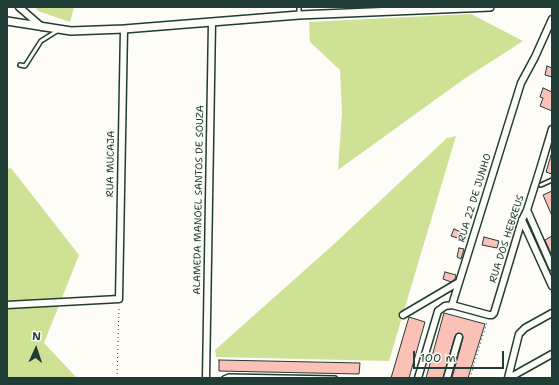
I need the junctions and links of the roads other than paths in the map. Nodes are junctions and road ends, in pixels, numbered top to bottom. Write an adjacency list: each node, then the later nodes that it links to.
1 (20, 7): 8 (street)
2 (299, 7): 4 (lane)
3 (490, 7): 4 (street)
4 (299, 15): 7 (street)
5 (552, 19): 18 (street, RUA 22 DE JUNHO)
6 (7, 22): 8 (street)
7 (212, 22): 9 (street); 26 (street, ALAMEDA MANOEL SANTOS DE SOUZA)
8 (43, 28): 10 (street)
9 (124, 29): 10 (street); 21 (street, RUA MUCAJA)
10 (59, 30): 11 (lane)
11 (20, 66)
12 (552, 129): 15 (street, RUA DOS HEBREUS)
13 (552, 180): 14 (lane)
14 (541, 185)
15 (527, 210): 16 (street, RUA DOS HEBREUS); 17 (street)
16 (522, 220): 19 (street); 20 (street, RUA DOS HEBREUS)
17 (552, 267)
18 (459, 282): 20 (street, RUA 22 DE JUNHO); 23 (street)
19 (552, 286)
20 (452, 305): 29 (street)
21 (7, 306)
22 (552, 313): 31 (street)
23 (403, 315)
24 (459, 337): 30 (street)
25 (552, 354): 31 (street)
26 (206, 378)
27 (224, 378): 28 (lane)
28 (335, 378)
29 (418, 378)
30 (447, 378)
31 (508, 378)

